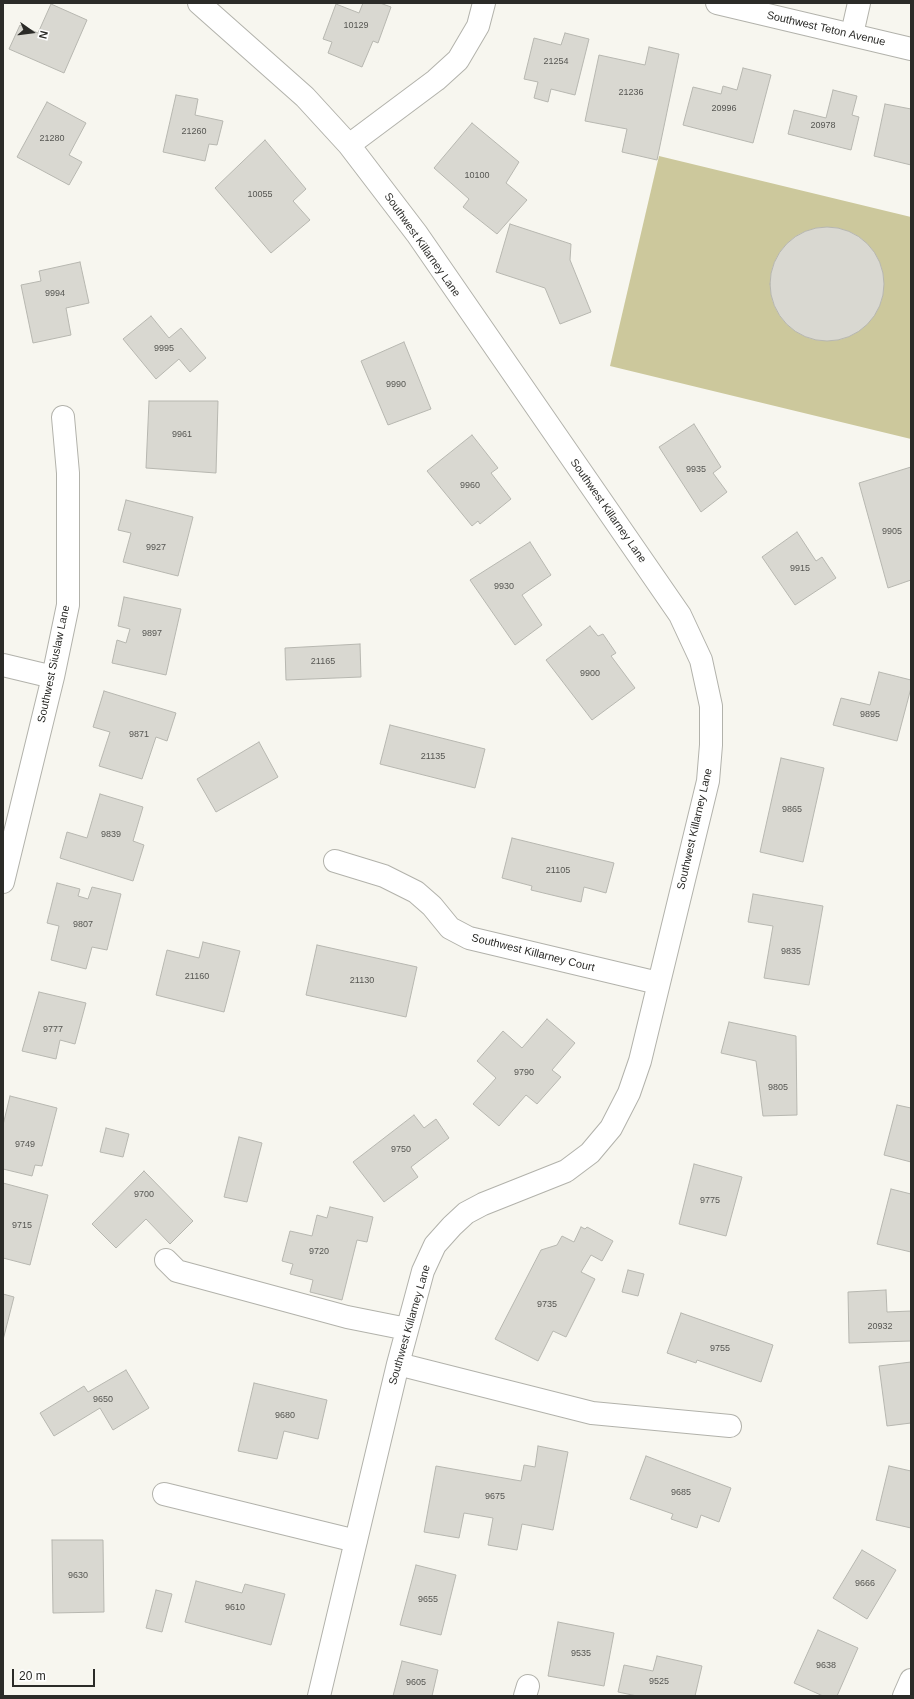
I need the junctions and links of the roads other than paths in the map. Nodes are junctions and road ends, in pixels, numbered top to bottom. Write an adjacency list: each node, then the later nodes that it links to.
1 (200, 3): 7 (street, Southwest Killarney Lane)
2 (484, 3): 7 (street)
3 (717, 3): 5 (street, Southwest Teton Avenue)
4 (859, 3): 5 (street)
5 (852, 34): 6 (street, Southwest Teton Avenue)
6 (911, 49)
7 (349, 145): 13 (street, Southwest Killarney Lane)
8 (63, 418): 10 (street, Southwest Siuslaw Lane)
9 (3, 665): 10 (street)
10 (53, 677): 12 (street, Southwest Siuslaw Lane)
11 (335, 861): 13 (street, Southwest Killarney Court)
12 (3, 882)
13 (658, 983): 15 (street, Southwest Killarney Lane)
14 (166, 1260): 15 (street)
15 (407, 1329): 16 (street, Southwest Killarney Lane)
16 (398, 1364): 17 (street); 19 (street, Southwest Killarney Lane)
17 (730, 1426)
18 (164, 1494): 19 (street)
19 (356, 1542): 21 (street, Southwest Killarney Lane)
20 (911, 1680): 22 (street)
21 (319, 1696)
22 (904, 1696)

